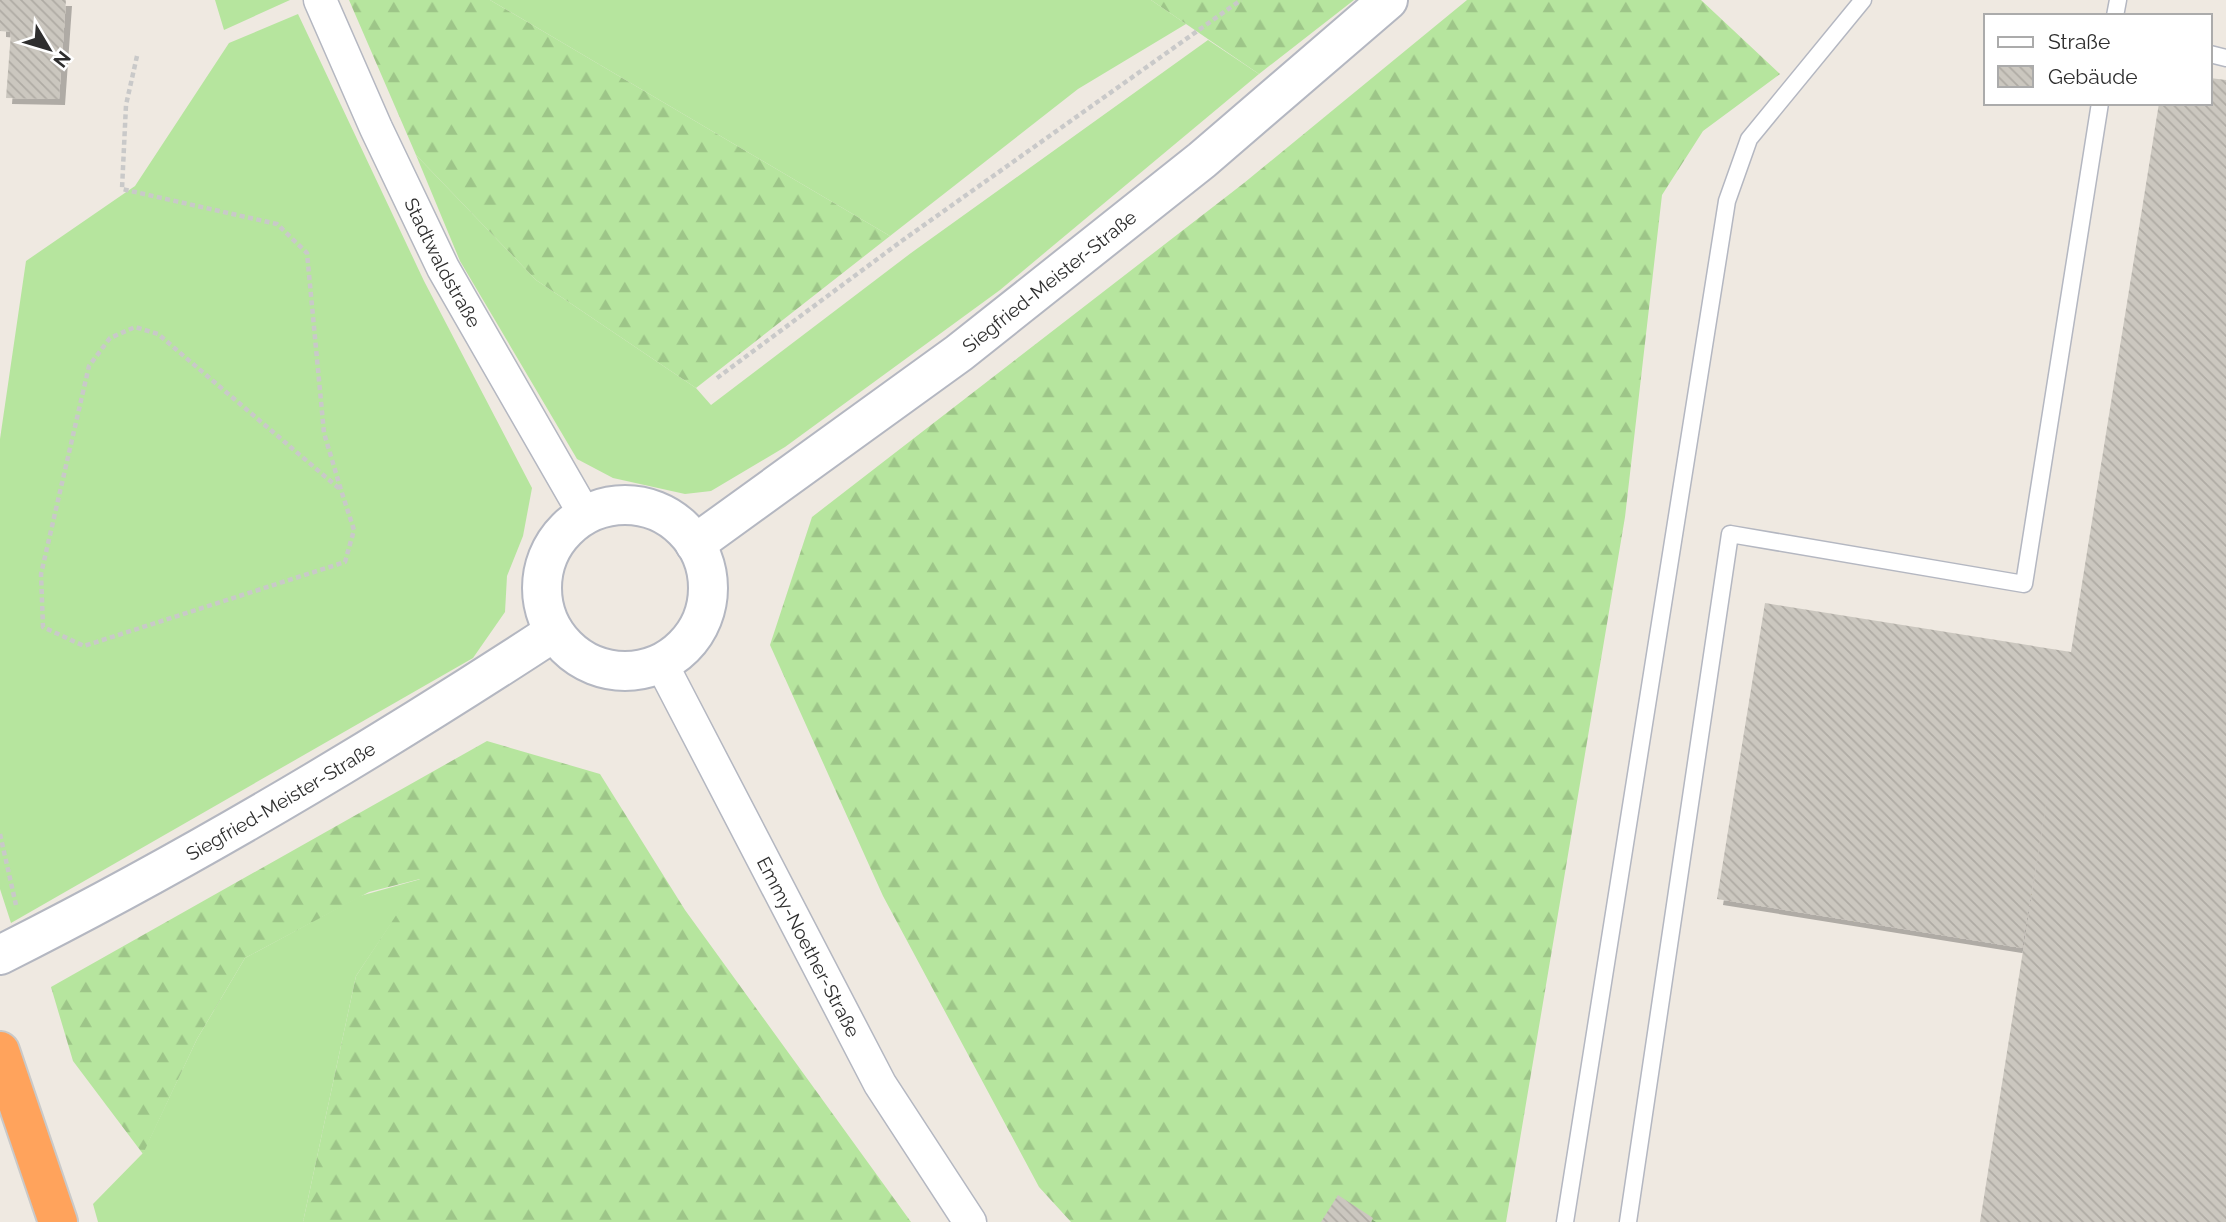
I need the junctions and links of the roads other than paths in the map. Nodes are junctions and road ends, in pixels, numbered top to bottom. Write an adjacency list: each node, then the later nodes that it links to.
1 (320, 0): 5 (street, Stadtwaldstraße)
2 (1388, 0): 6 (street, Siegfried-Meister-Straße)
3 (1863, 0): 13 (lane)
4 (2100, 105): 14 (lane)
5 (585, 515): 6 (street); 7 (street)
6 (695, 544): 8 (street)
7 (554, 632): 8 (street); 9 (street, Siegfried-Meister-Straße)
8 (661, 663): 12 (street, Emmy-Noether-Straße)
9 (0, 955)
10 (0, 1051): 11 (highway)
11 (58, 1222)
12 (970, 1222)
13 (1565, 1222)
14 (1628, 1222)

